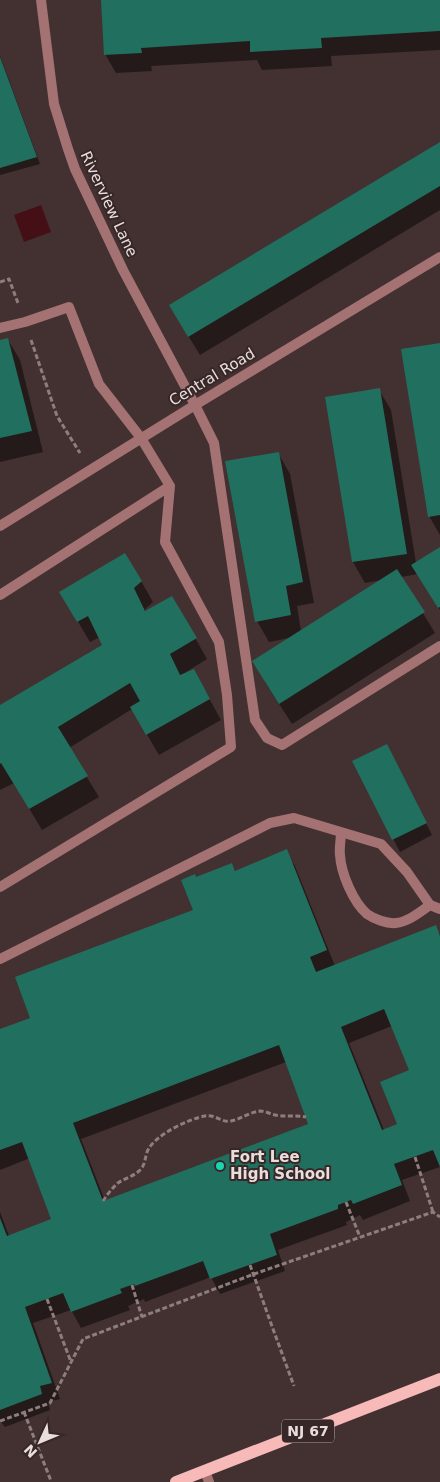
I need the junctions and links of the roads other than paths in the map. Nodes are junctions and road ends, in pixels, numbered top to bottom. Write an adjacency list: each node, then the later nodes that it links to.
1 (40, 0): 4 (street, Riverview Lane)
2 (440, 256): 4 (street, Central Road)
3 (0, 328): 5 (street)
4 (195, 405): 5 (street, Central Road); 9 (street, Riverview Lane)
5 (141, 438): 6 (street); 7 (street, Central Road)
6 (170, 486): 8 (street); 11 (street)
7 (0, 526)
8 (0, 595)
9 (440, 646)
10 (341, 832): 12 (street); 12 (street); 14 (street)
11 (0, 887)
12 (430, 905): 13 (street)
13 (440, 909)
14 (0, 959)
15 (440, 1379): 16 (main road, NJ 67)
16 (207, 1476): 17 (main road, NJ 67)
17 (176, 1482)

